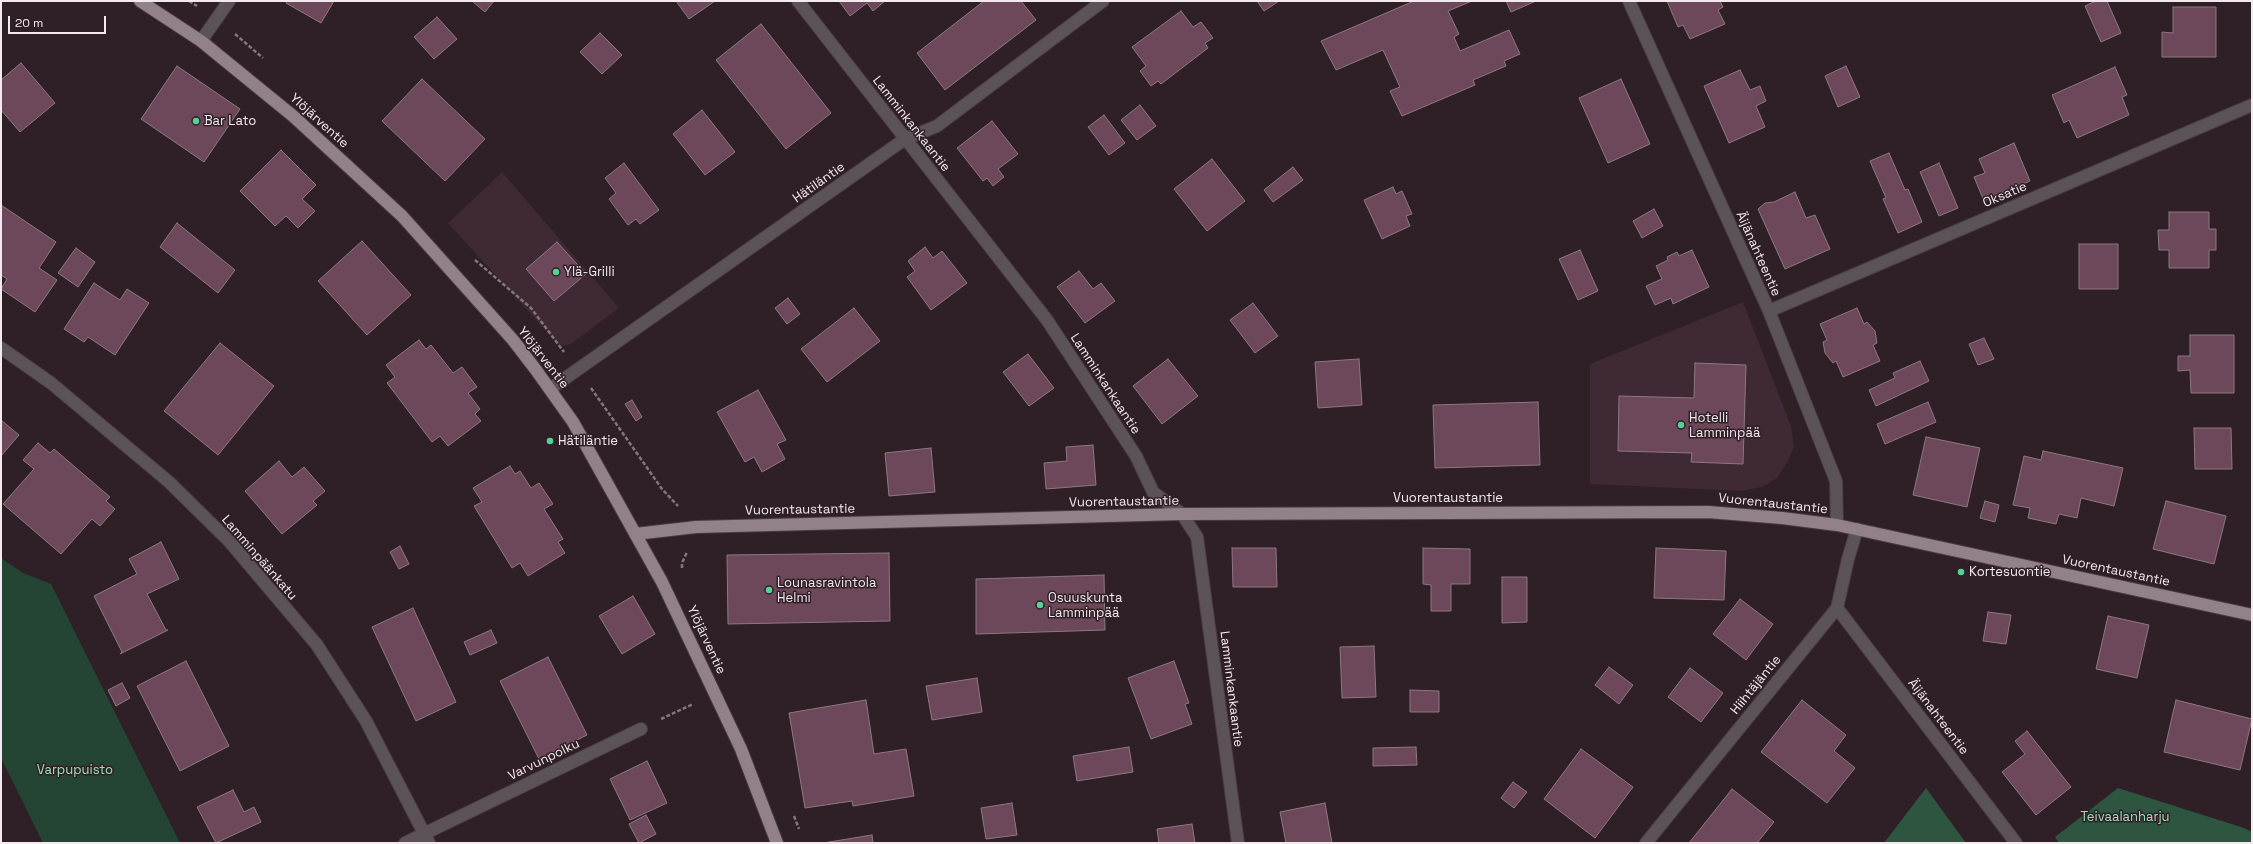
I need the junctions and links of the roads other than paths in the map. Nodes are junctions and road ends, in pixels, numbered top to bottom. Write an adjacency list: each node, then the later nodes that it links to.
1 (140, 1): 6 (main road, Ylöjärventie)
2 (229, 1): 6 (street)
3 (798, 1): 8 (street, Lamminkankaantie)
4 (1103, 1): 8 (street, Hätiläntie)
5 (1629, 1): 9 (street, Äijänahteentie)
6 (201, 41): 11 (main road, Ylöjärventie)
7 (2252, 105): 9 (street, Oksatie)
8 (904, 139): 11 (street, Hätiläntie); 12 (street, Lamminkankaantie)
9 (1769, 311): 13 (street, Äijänahteentie)
10 (1, 348): 19 (street, Lamminpäänkatu)
11 (550, 389): 15 (main road, Ylöjärventie)
12 (1182, 514): 13 (main road, Vuorentaustantie); 15 (main road, Vuorentaustantie); 22 (street, Lamminkankaantie)
13 (1837, 525): 14 (main road, Vuorentaustantie)
14 (1857, 529): 16 (street, Hiihtäjäntie); 17 (main road, Vuorentaustantie)
15 (635, 534): 21 (main road, Ylöjärventie)
16 (1838, 608): 23 (street, Hiihtäjäntie); 24 (street, Äijänahteentie)
17 (2252, 614)
18 (641, 729): 19 (street, Varvunpolku)
19 (427, 838): 20 (street, Varvunpolku)
20 (405, 843)
21 (777, 843)
22 (1238, 843)
23 (1646, 843)
24 (2016, 843)

